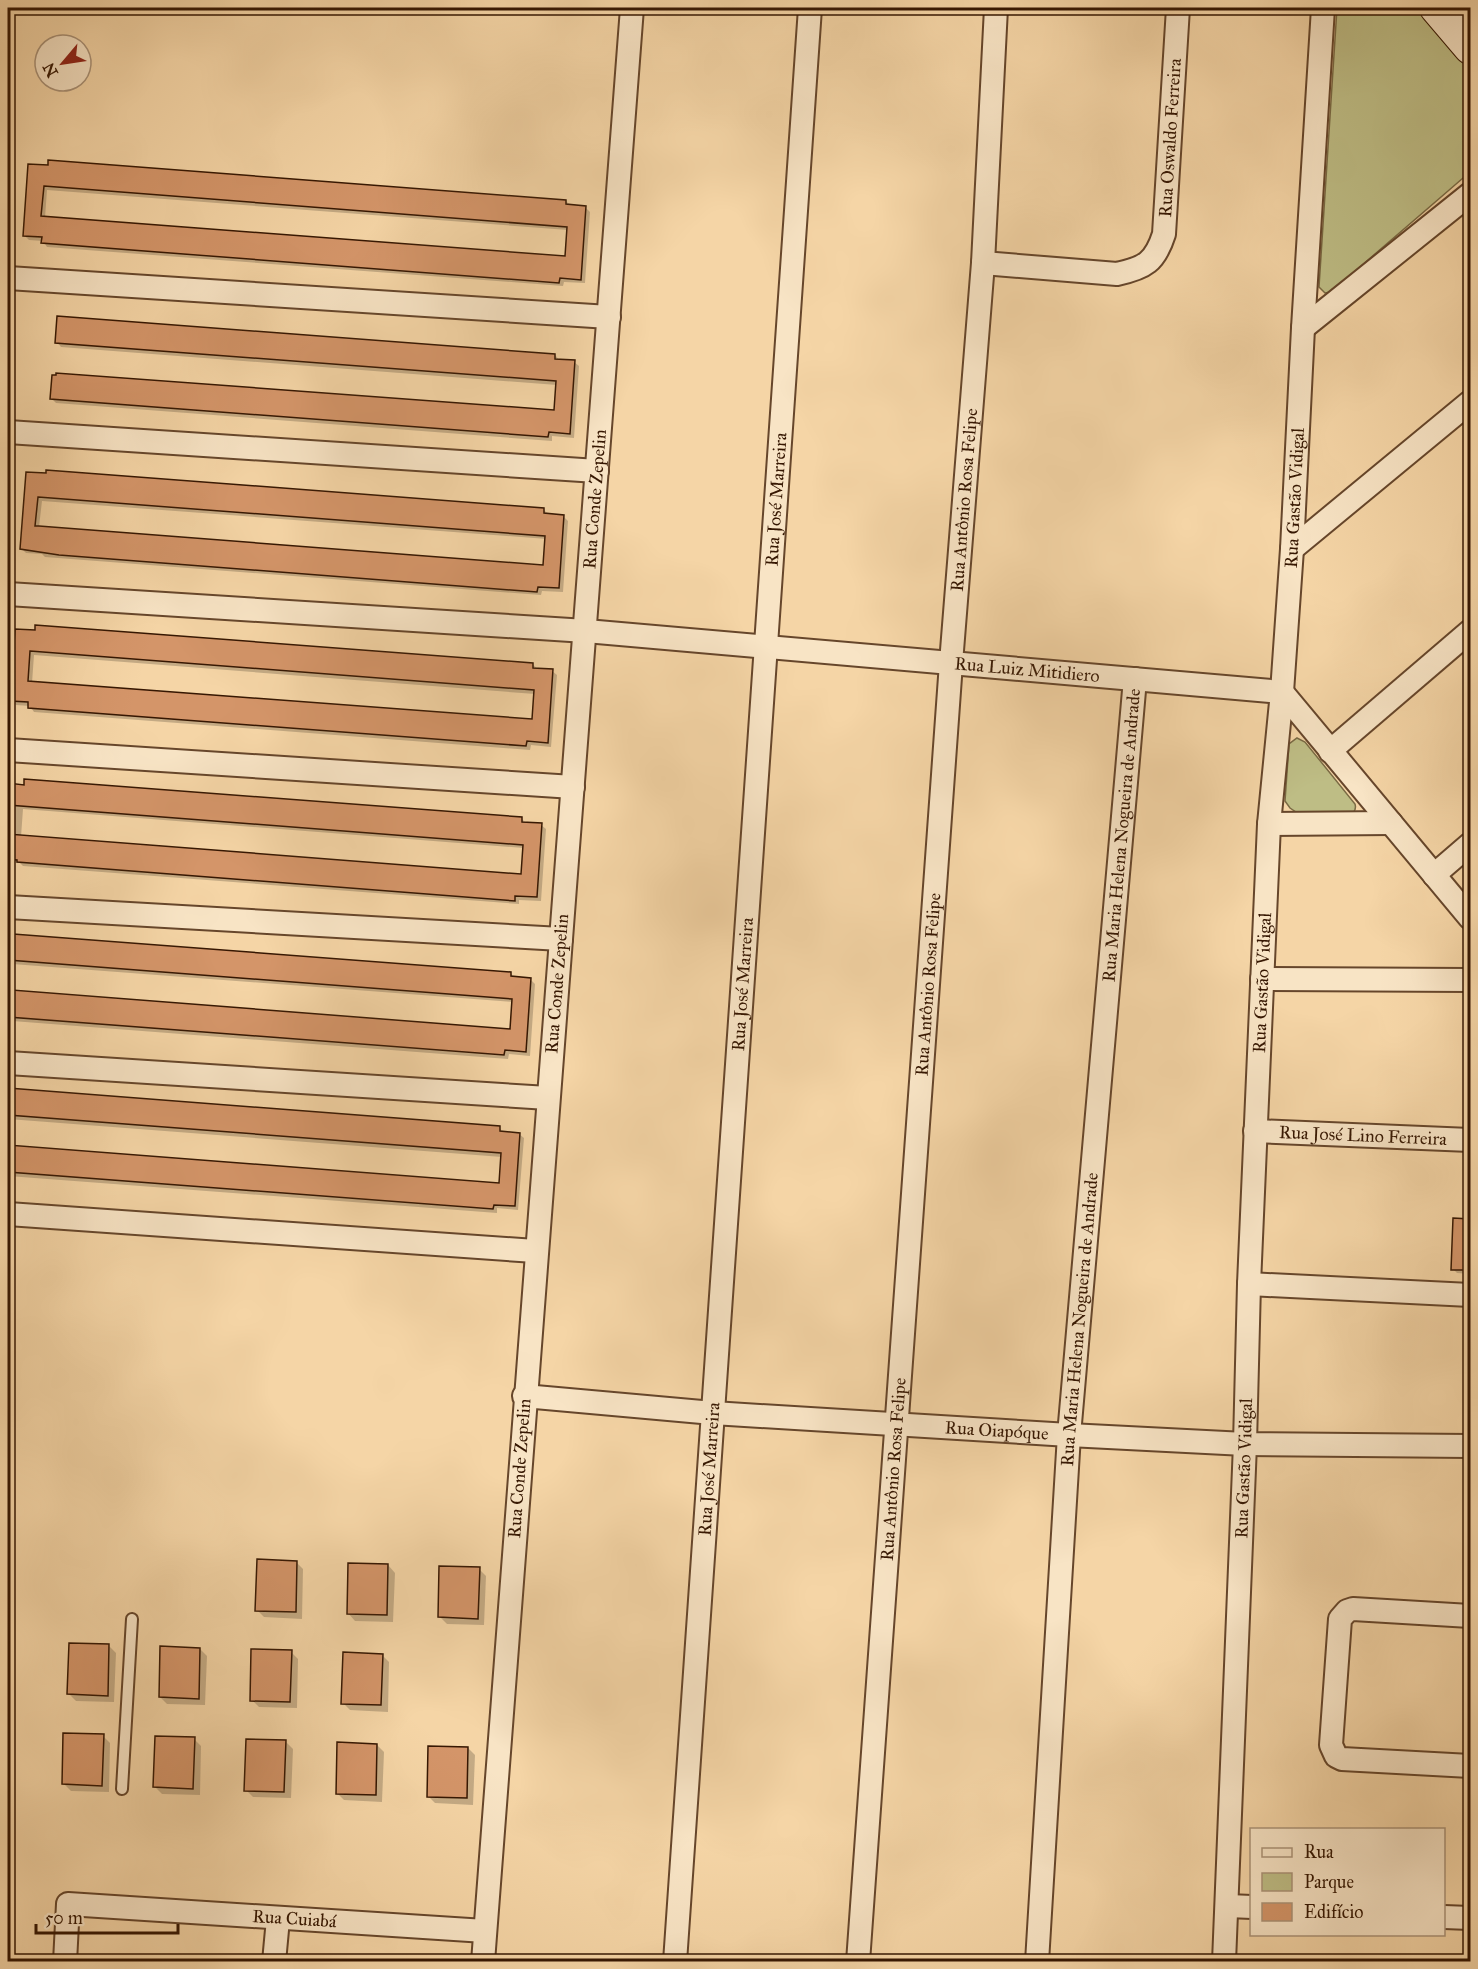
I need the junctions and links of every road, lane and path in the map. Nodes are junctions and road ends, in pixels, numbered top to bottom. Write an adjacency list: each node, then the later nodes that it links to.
1 (632, 8): 11 (street, Rua Conde Zepelin)
2 (810, 8): 20 (street, Rua José Marreira)
3 (996, 8): 9 (street, Rua Antônio Rosa Felipe)
4 (1178, 8): 9 (street, Rua Oswaldo Ferreira)
5 (1323, 8): 12 (street, Rua Gastão Vidigal)
6 (1436, 8): 7 (street)
7 (1470, 48)
8 (1470, 194): 12 (street)
9 (983, 262): 21 (street, Rua Antônio Rosa Felipe)
10 (8, 278): 11 (street)
11 (609, 317): 15 (street, Rua Conde Zepelin)
12 (1303, 328): 16 (street, Rua Gastão Vidigal)
13 (1470, 402): 16 (street)
14 (8, 432): 15 (street)
15 (597, 471): 18 (street, Rua Conde Zepelin)
16 (1292, 549): 23 (street, Rua Gastão Vidigal)
17 (8, 594): 18 (street, Rua Luiz Mitidiero)
18 (585, 631): 20 (street, Rua Luiz Mitidiero); 26 (street, Rua Conde Zepelin)
19 (1470, 631): 25 (street)
20 (766, 647): 21 (street, Rua Luiz Mitidiero); 45 (street, Rua José Marreira)
21 (951, 663): 22 (street, Rua Luiz Mitidiero); 46 (street, Rua Antônio Rosa Felipe)
22 (1135, 679): 23 (street, Rua Luiz Mitidiero); 47 (street, Rua Maria Helena Nogueira de Andrade)
23 (1282, 692): 25 (street); 28 (street, Rua Gastão Vidigal)
24 (8, 750): 26 (street)
25 (1330, 751): 27 (street)
26 (573, 787): 33 (street, Rua Conde Zepelin)
27 (1391, 823): 28 (street); 30 (street)
28 (1269, 824): 34 (street, Rua Gastão Vidigal)
29 (1470, 844): 30 (street)
30 (1434, 875): 32 (street)
31 (8, 907): 33 (street)
32 (1470, 918)
33 (561, 939): 37 (street, Rua Conde Zepelin)
34 (1262, 979): 35 (street); 38 (street, Rua Gastão Vidigal)
35 (1470, 980)
36 (8, 1063): 37 (street)
37 (548, 1098): 41 (street, Rua Conde Zepelin)
38 (1255, 1131): 39 (street, Rua José Lino Ferreira); 42 (street, Rua Gastão Vidigal)
39 (1470, 1140)
40 (8, 1214): 41 (street)
41 (536, 1251): 44 (street, Rua Conde Zepelin)
42 (1249, 1284): 43 (street); 48 (street, Rua Gastão Vidigal)
43 (1470, 1295)
44 (524, 1396): 45 (street, Rua Oiapóque); 59 (street, Rua Conde Zepelin)
45 (713, 1413): 46 (street, Rua Oiapóque); 63 (street, Rua José Marreira)
46 (896, 1425): 47 (street, Rua Oiapóque); 64 (street, Rua Antônio Rosa Felipe)
47 (1069, 1435): 48 (street, Rua Oiapóque); 65 (street, Rua Maria Helena Nogueira de Andrade)
48 (1245, 1444): 49 (street, Rua Oiapóque); 54 (street, Rua Gastão Vidigal)
49 (1470, 1446)
50 (1470, 1616): 52 (street)
51 (132, 1619): 53 (lane)
52 (1470, 1766)
53 (122, 1789)
54 (1227, 1906): 55 (street); 66 (street, Rua Gastão Vidigal)
55 (1250, 1907)
56 (1445, 1917): 57 (street)
57 (1470, 1918)
58 (278, 1919): 59 (street, Rua Cuiabá); 60 (street, Rua Cuiabá); 61 (street)
59 (485, 1931): 62 (street, Rua Conde Zepelin)
60 (65, 1962)
61 (274, 1962)
62 (483, 1962)
63 (675, 1962)
64 (858, 1962)
65 (1037, 1962)
66 (1224, 1962)

